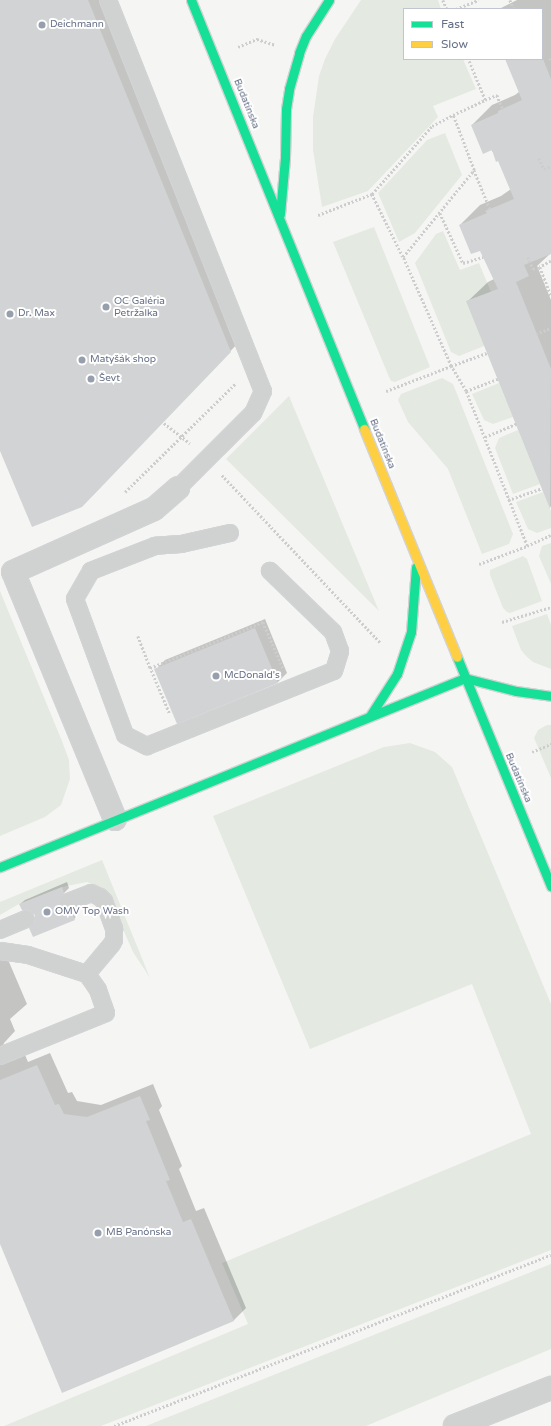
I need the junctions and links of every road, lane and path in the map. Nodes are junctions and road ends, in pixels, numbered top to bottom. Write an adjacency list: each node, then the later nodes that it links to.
1 (108, 0): 38 (lane)
2 (191, 0): 19 (street, Budatínska)
3 (329, 0): 19 (street, Budatínska)
4 (478, 0): 5 (path)
5 (458, 8)
6 (277, 45): 7 (path)
7 (238, 47)
8 (468, 60): 9 (path)
9 (485, 100): 10 (path); 11 (path)
10 (503, 109)
11 (453, 115): 14 (path); 15 (path)
12 (539, 158): 13 (path)
13 (551, 166)
14 (474, 170): 16 (path); 17 (path)
15 (372, 194): 18 (path); 21 (path)
16 (490, 209)
17 (440, 213): 20 (path); 21 (path)
18 (318, 215)
19 (280, 217): 46 (street, Budatínska)
20 (483, 256)
21 (403, 257): 29 (path)
22 (528, 257): 24 (path)
23 (551, 261): 24 (path)
24 (540, 266): 25 (path)
25 (551, 296)
26 (551, 328): 27 (path)
27 (536, 334)
28 (488, 353): 29 (path)
29 (451, 366): 32 (path); 33 (path)
30 (498, 379): 33 (path)
31 (237, 382): 36 (path)
32 (386, 391)
33 (466, 391): 37 (path)
34 (164, 423): 36 (path)
35 (516, 424): 37 (path)
36 (182, 436): 38 (path); 41 (path)
37 (485, 437): 42 (path)
38 (207, 459): 39 (lane); 52 (path)
39 (178, 488): 61 (street)
40 (542, 488): 42 (path)
41 (120, 497)
42 (508, 500): 45 (path)
43 (230, 533): 58 (lane)
44 (551, 535): 45 (path)
45 (526, 546): 47 (path)
46 (416, 556): 54 (street, Budatínska); 57 (street)
47 (479, 564)
48 (270, 571): 55 (lane)
49 (551, 607): 50 (path)
50 (502, 622)
51 (138, 636): 53 (path)
52 (384, 645)
53 (150, 668): 55 (path); 58 (path)
54 (465, 678): 56 (street); 57 (street); 63 (street, Budatínska)
55 (291, 688): 58 (lane)
56 (551, 696)
57 (370, 716): 61 (street)
58 (177, 734)
59 (551, 744): 60 (path)
60 (532, 752)
61 (115, 819): 62 (street)
62 (0, 867)
63 (551, 886)
64 (68, 902): 68 (lane)
65 (26, 919): 66 (lane)
66 (0, 930)
67 (0, 952): 68 (lane)
68 (87, 974): 69 (lane)
69 (0, 1056)
70 (551, 1255): 72 (path)
71 (551, 1388): 73 (street)
72 (114, 1426)
73 (455, 1426)

